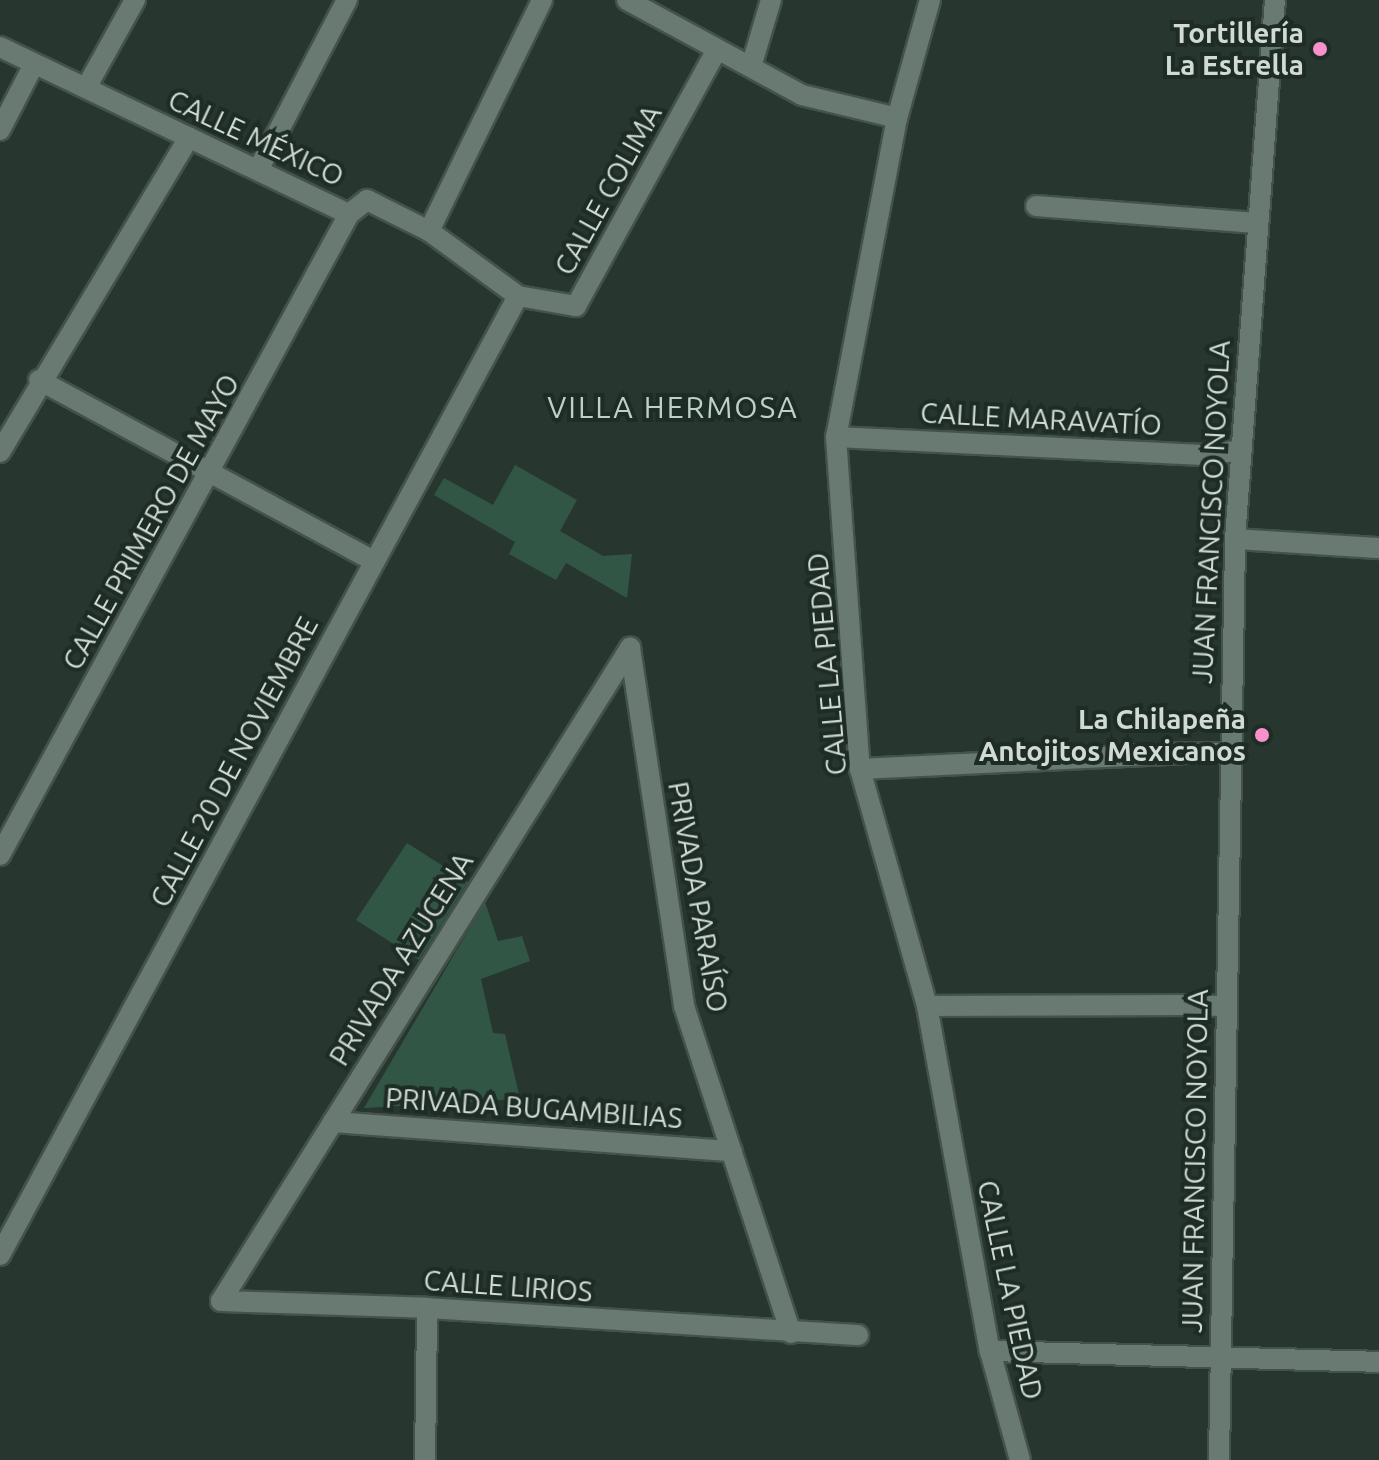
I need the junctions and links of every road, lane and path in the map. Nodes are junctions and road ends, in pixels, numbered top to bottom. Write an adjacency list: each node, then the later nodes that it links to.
1 (135, 0): 12 (street)
2 (347, 0): 16 (street)
3 (542, 0): 20 (street)
4 (627, 0): 9 (street)
5 (771, 0): 11 (street)
6 (930, 0): 13 (street, CALLE LA PIEDAD)
7 (1275, 0): 19 (street, JUAN FRANCISCO NOYOLA)
8 (0, 47): 10 (street, CALLE MÉXICO)
9 (717, 50): 11 (street); 21 (street, CALLE COLIMA)
10 (34, 64): 12 (street, CALLE MÉXICO); 14 (street)
11 (751, 67): 13 (street)
12 (86, 88): 15 (street, CALLE MÉXICO)
13 (897, 118): 23 (street, CALLE LA PIEDAD)
14 (0, 130)
15 (189, 137): 16 (street, CALLE MÉXICO); 22 (street)
16 (258, 170): 18 (street, CALLE MÉXICO)
17 (1036, 206): 19 (street)
18 (349, 214): 20 (street, CALLE MÉXICO); 26 (street, CALLE PRIMERO DE MAYO)
19 (1256, 223): 24 (street, JUAN FRANCISCO NOYOLA)
20 (429, 231): 21 (street, CALLE MÉXICO)
21 (518, 296): 29 (street, CALLE 20 DE NOVIEMBRE)
22 (39, 380): 25 (street); 26 (street)
23 (836, 437): 24 (street, CALLE MARAVATÍO); 32 (street, CALLE LA PIEDAD)
24 (1242, 450): 27 (street, JUAN FRANCISCO NOYOLA)
25 (0, 452)
26 (209, 474): 29 (street); 33 (street, CALLE PRIMERO DE MAYO)
27 (1235, 539): 28 (street); 31 (street, JUAN FRANCISCO NOYOLA)
28 (1379, 548)
29 (374, 561): 38 (street, CALLE 20 DE NOVIEMBRE)
30 (630, 648): 36 (street, PRIVADA AZUCENA); 37 (street, PRIVADA PARAÍSO)
31 (1227, 753): 32 (street); 35 (street, JUAN FRANCISCO NOYOLA)
32 (860, 769): 34 (street, CALLE LA PIEDAD)
33 (0, 855)
34 (927, 1006): 35 (street); 44 (street, CALLE LA PIEDAD)
35 (1225, 1006): 45 (street, JUAN FRANCISCO NOYOLA)
36 (333, 1122): 37 (street, PRIVADA BUGAMBILIAS); 40 (street, PRIVADA AZUCENA)
37 (732, 1151): 42 (street, PRIVADA PARAÍSO)
38 (6, 1231): 39 (street, CALLE 20 DE NOVIEMBRE)
39 (0, 1255)
40 (221, 1301): 41 (street, CALLE LIRIOS)
41 (427, 1308): 42 (street, CALLE LIRIOS); 47 (street)
42 (791, 1333): 43 (street, CALLE LIRIOS)
43 (858, 1335)
44 (990, 1351): 45 (street); 48 (street, CALLE LA PIEDAD)
45 (1220, 1355): 46 (street); 49 (street, JUAN FRANCISCO NOYOLA)
46 (1379, 1362)
47 (425, 1460)
48 (1020, 1460)
49 (1219, 1460)

